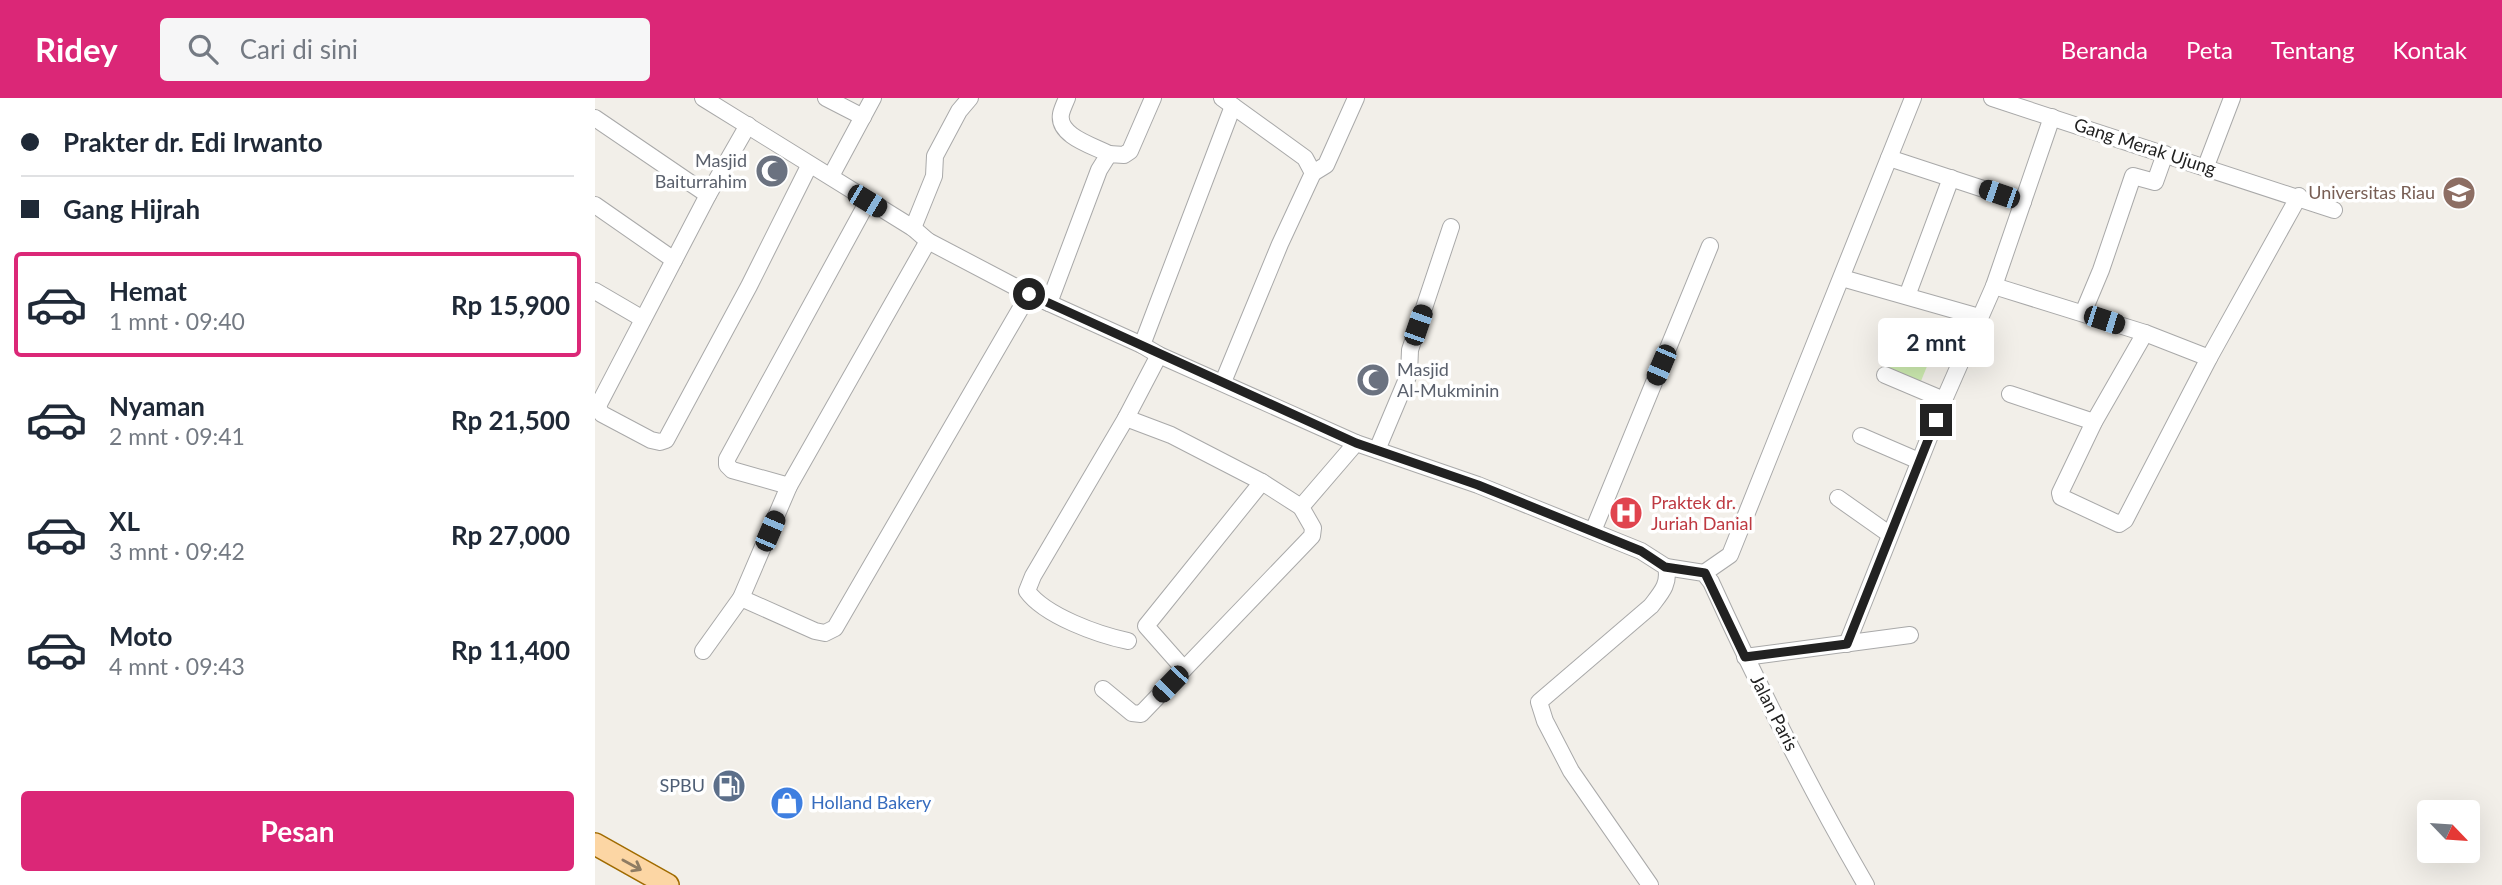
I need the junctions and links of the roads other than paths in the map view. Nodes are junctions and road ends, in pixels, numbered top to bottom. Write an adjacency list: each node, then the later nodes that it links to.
1 (703, 98): 15 (street)
2 (827, 98): 12 (street)
3 (873, 98): 12 (street)
4 (970, 98): 31 (street)
5 (1067, 98): 16 (street)
6 (1153, 98): 16 (street)
7 (1356, 98): 21 (street)
8 (1913, 98): 18 (street)
9 (1992, 98): 13 (street, Gang Merak Ujung)
10 (2232, 98): 20 (street)
11 (1227, 102): 21 (street); 45 (street)
12 (863, 117): 22 (street)
13 (2052, 117): 17 (street, Gang Merak Ujung); 27 (street)
14 (595, 118): 24 (street)
15 (748, 125): 19 (street); 24 (street)
16 (1109, 154): 40 (street)
17 (2165, 154): 20 (street, Gang Merak Ujung); 41 (street)
18 (1889, 158): 23 (street); 35 (street)
19 (809, 166): 22 (street); 49 (street)
20 (2206, 166): 25 (street, Gang Merak Ujung)
21 (1313, 173): 50 (street)
22 (831, 176): 26 (street)
23 (1951, 178): 27 (street); 39 (street)
24 (708, 195): 34 (street)
25 (2299, 196): 29 (street, Gang Merak Ujung); 47 (street)
26 (867, 201): 31 (street); 60 (street)
27 (2023, 202): 36 (street)
28 (595, 205): 34 (street)
29 (2334, 210)
30 (1451, 227): 57 (street)
31 (913, 228): 32 (street)
32 (928, 241): 38 (street); 60 (street)
33 (1710, 246): 63 (street)
34 (674, 260): 43 (street)
35 (1842, 278): 39 (street); 66 (street)
36 (1994, 286): 41 (street); 42 (street)
37 (595, 291): 43 (street)
38 (1029, 294): 40 (street); 67 (street)
39 (1907, 296): 42 (street)
40 (1049, 303): 45 (street)
41 (2083, 313): 44 (street)
42 (1979, 317): 52 (street)
43 (643, 319): 49 (street)
44 (2145, 333): 47 (street); 54 (street)
45 (1142, 345): 46 (street)
46 (1159, 355): 50 (street); 53 (street)
47 (2209, 358): 54 (street)
48 (1885, 375): 52 (street)
49 (602, 381)
50 (1223, 383): 56 (street)
51 (2010, 394): 54 (street)
52 (1944, 400): 58 (street)
53 (1126, 418): 59 (street); 69 (street)
54 (2094, 422)
55 (1861, 436): 58 (street)
56 (1356, 443): 57 (street); 62 (street)
57 (1377, 450): 63 (street)
58 (1919, 461): 64 (street)
59 (1262, 482): 62 (street); 73 (street)
60 (789, 486): 67 (street)
61 (1838, 498): 64 (street)
62 (1301, 508): 73 (street)
63 (1593, 531): 65 (street)
64 (1889, 534): 70 (street)
65 (1665, 567): 66 (street); 77 (street)
66 (1705, 573): 72 (street, Jalan Paris)
67 (741, 598): 71 (street)
68 (1910, 635): 70 (street)
69 (1128, 641)
70 (1847, 644): 72 (street)
71 (702, 651)
72 (1745, 657): 78 (street, Jalan Paris)
73 (1184, 669): 74 (street)
74 (1103, 689)
75 (595, 844): 76 (main road, one-way to 76)
76 (668, 885)
77 (1650, 885)
78 (1866, 885)

